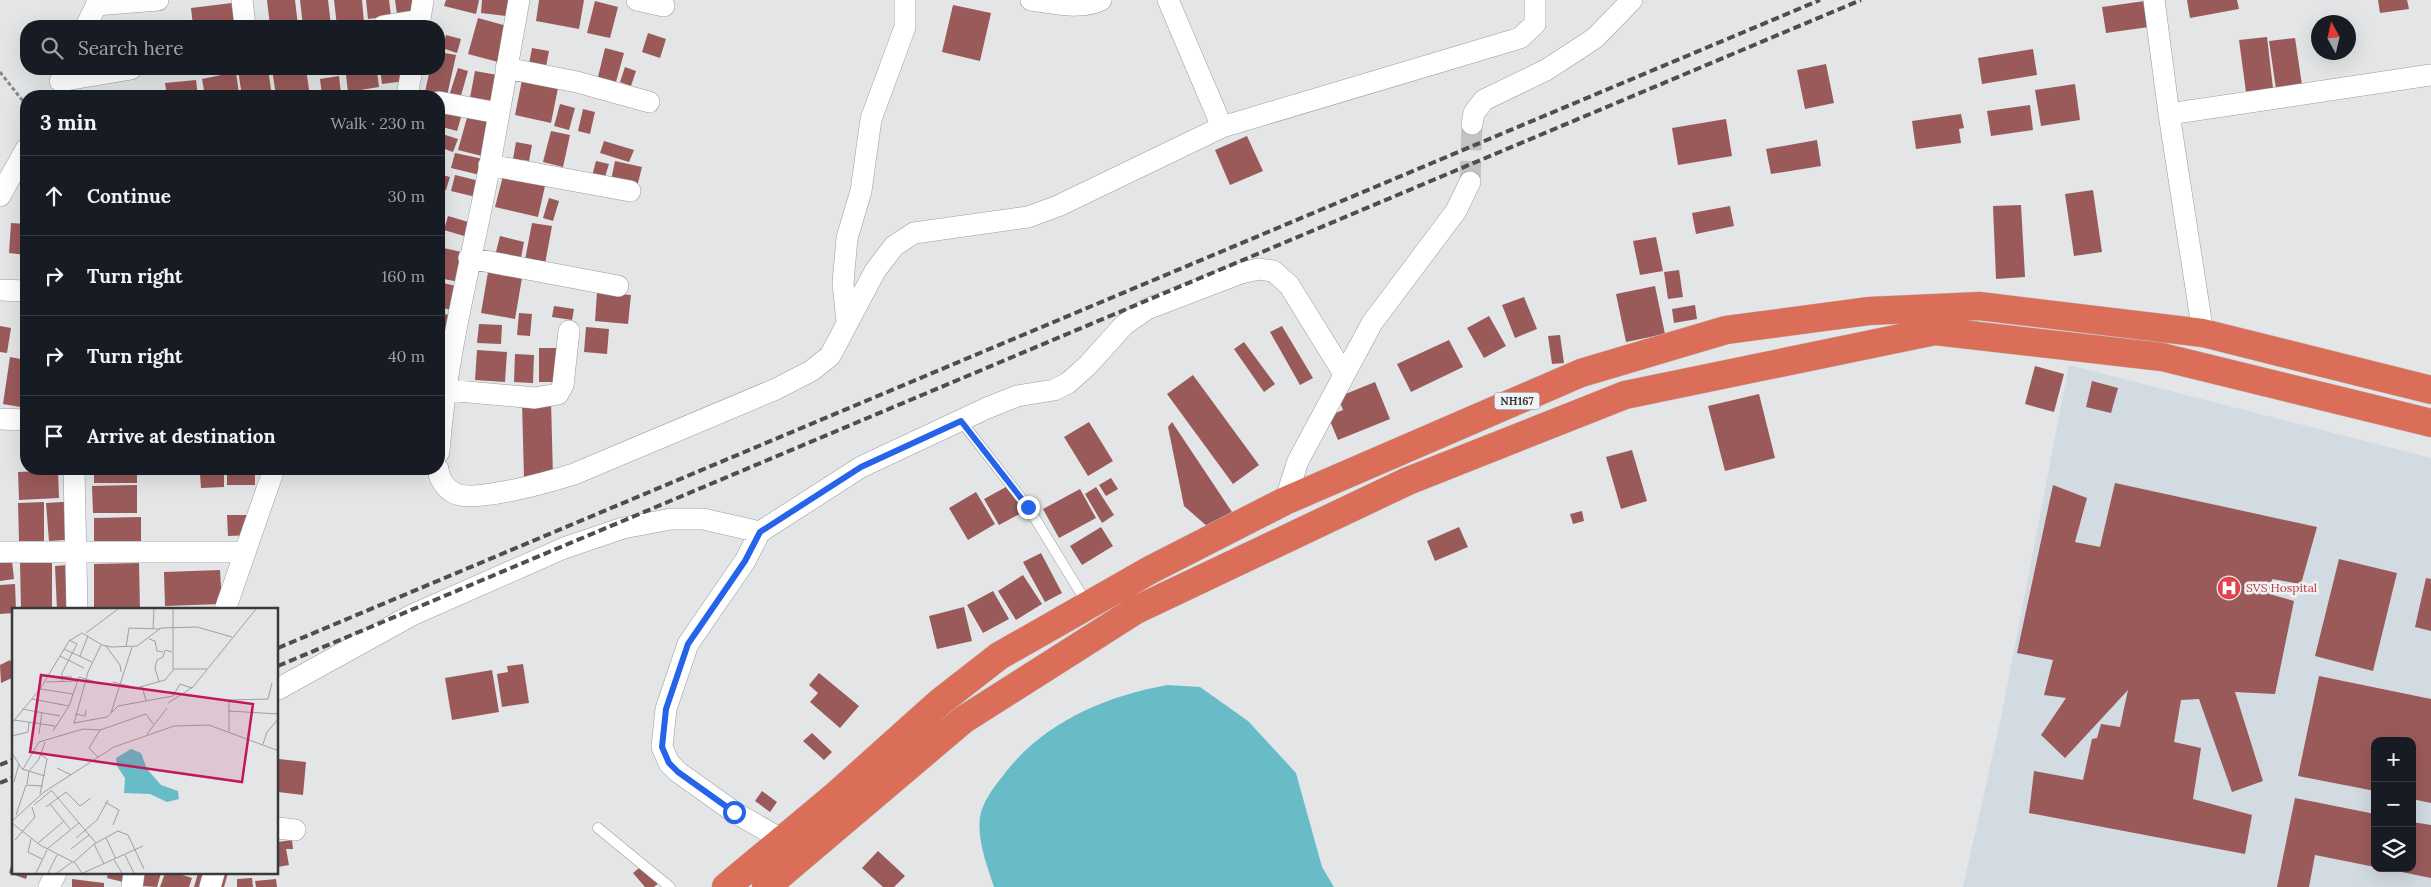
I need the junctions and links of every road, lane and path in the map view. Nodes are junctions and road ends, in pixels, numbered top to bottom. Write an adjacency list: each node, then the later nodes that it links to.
1 (158, 0): 12 (street)
2 (242, 0): 16 (street)
3 (519, 0): 18 (street)
4 (637, 0): 13 (street)
5 (905, 0): 41 (street)
6 (1031, 0): 7 (street)
7 (1101, 0)
8 (1168, 0): 31 (street)
9 (1535, 0): 31 (street)
10 (1632, 0): 30 (street)
11 (2154, 0): 29 (street)
12 (97, 3): 15 (street)
13 (664, 6)
14 (421, 15): 17 (street)
15 (89, 20)
16 (244, 20)
17 (404, 20)
18 (506, 68): 26 (street); 28 (street)
19 (0, 72): 25 (path)
20 (98, 75): 23 (street)
21 (411, 75): 24 (street)
22 (2431, 75): 29 (street)
23 (59, 82)
24 (408, 90)
25 (20, 97)
26 (649, 102)
27 (445, 103): 28 (street)
28 (498, 113): 32 (street)
29 (2169, 114): 43 (street)
30 (1472, 124)
31 (1222, 127): 41 (street)
32 (490, 165): 35 (street); 37 (street)
33 (20, 167): 36 (street)
34 (1470, 182): 45 (street)
35 (630, 192)
36 (0, 196)
37 (469, 258): 38 (street); 44 (street)
38 (618, 286)
39 (0, 290): 40 (street)
40 (20, 291)
41 (847, 324): 55 (street)
42 (569, 331): 46 (street)
43 (2203, 333): 47 (highway, NH167); 56 (highway, NH167)
44 (445, 347): 46 (street)
45 (1344, 374): 51 (street); 56 (street)
46 (446, 390): 48 (street)
47 (2431, 390)
48 (445, 399)
49 (0, 419): 50 (street)
50 (20, 420)
51 (961, 421): 57 (street); 61 (lane)
52 (2431, 423): 75 (highway, NH167)
53 (74, 475): 59 (street)
54 (272, 475): 60 (street)
55 (440, 475)
56 (1285, 500): 61 (highway, NH167)
57 (760, 532): 64 (street); 66 (street)
58 (0, 552): 59 (street)
59 (77, 552): 60 (street); 62 (street)
60 (245, 552): 63 (street)
61 (1088, 606): 66 (highway, NH167)
62 (77, 608)
63 (226, 608)
64 (279, 688)
65 (598, 828): 73 (lane)
66 (783, 840): 74 (highway, NH167)
67 (55, 874): 70 (street)
68 (134, 874): 71 (street)
69 (214, 874): 72 (street)
70 (48, 887)
71 (132, 887)
72 (210, 887)
73 (670, 887)
74 (726, 887)
75 (766, 887)

